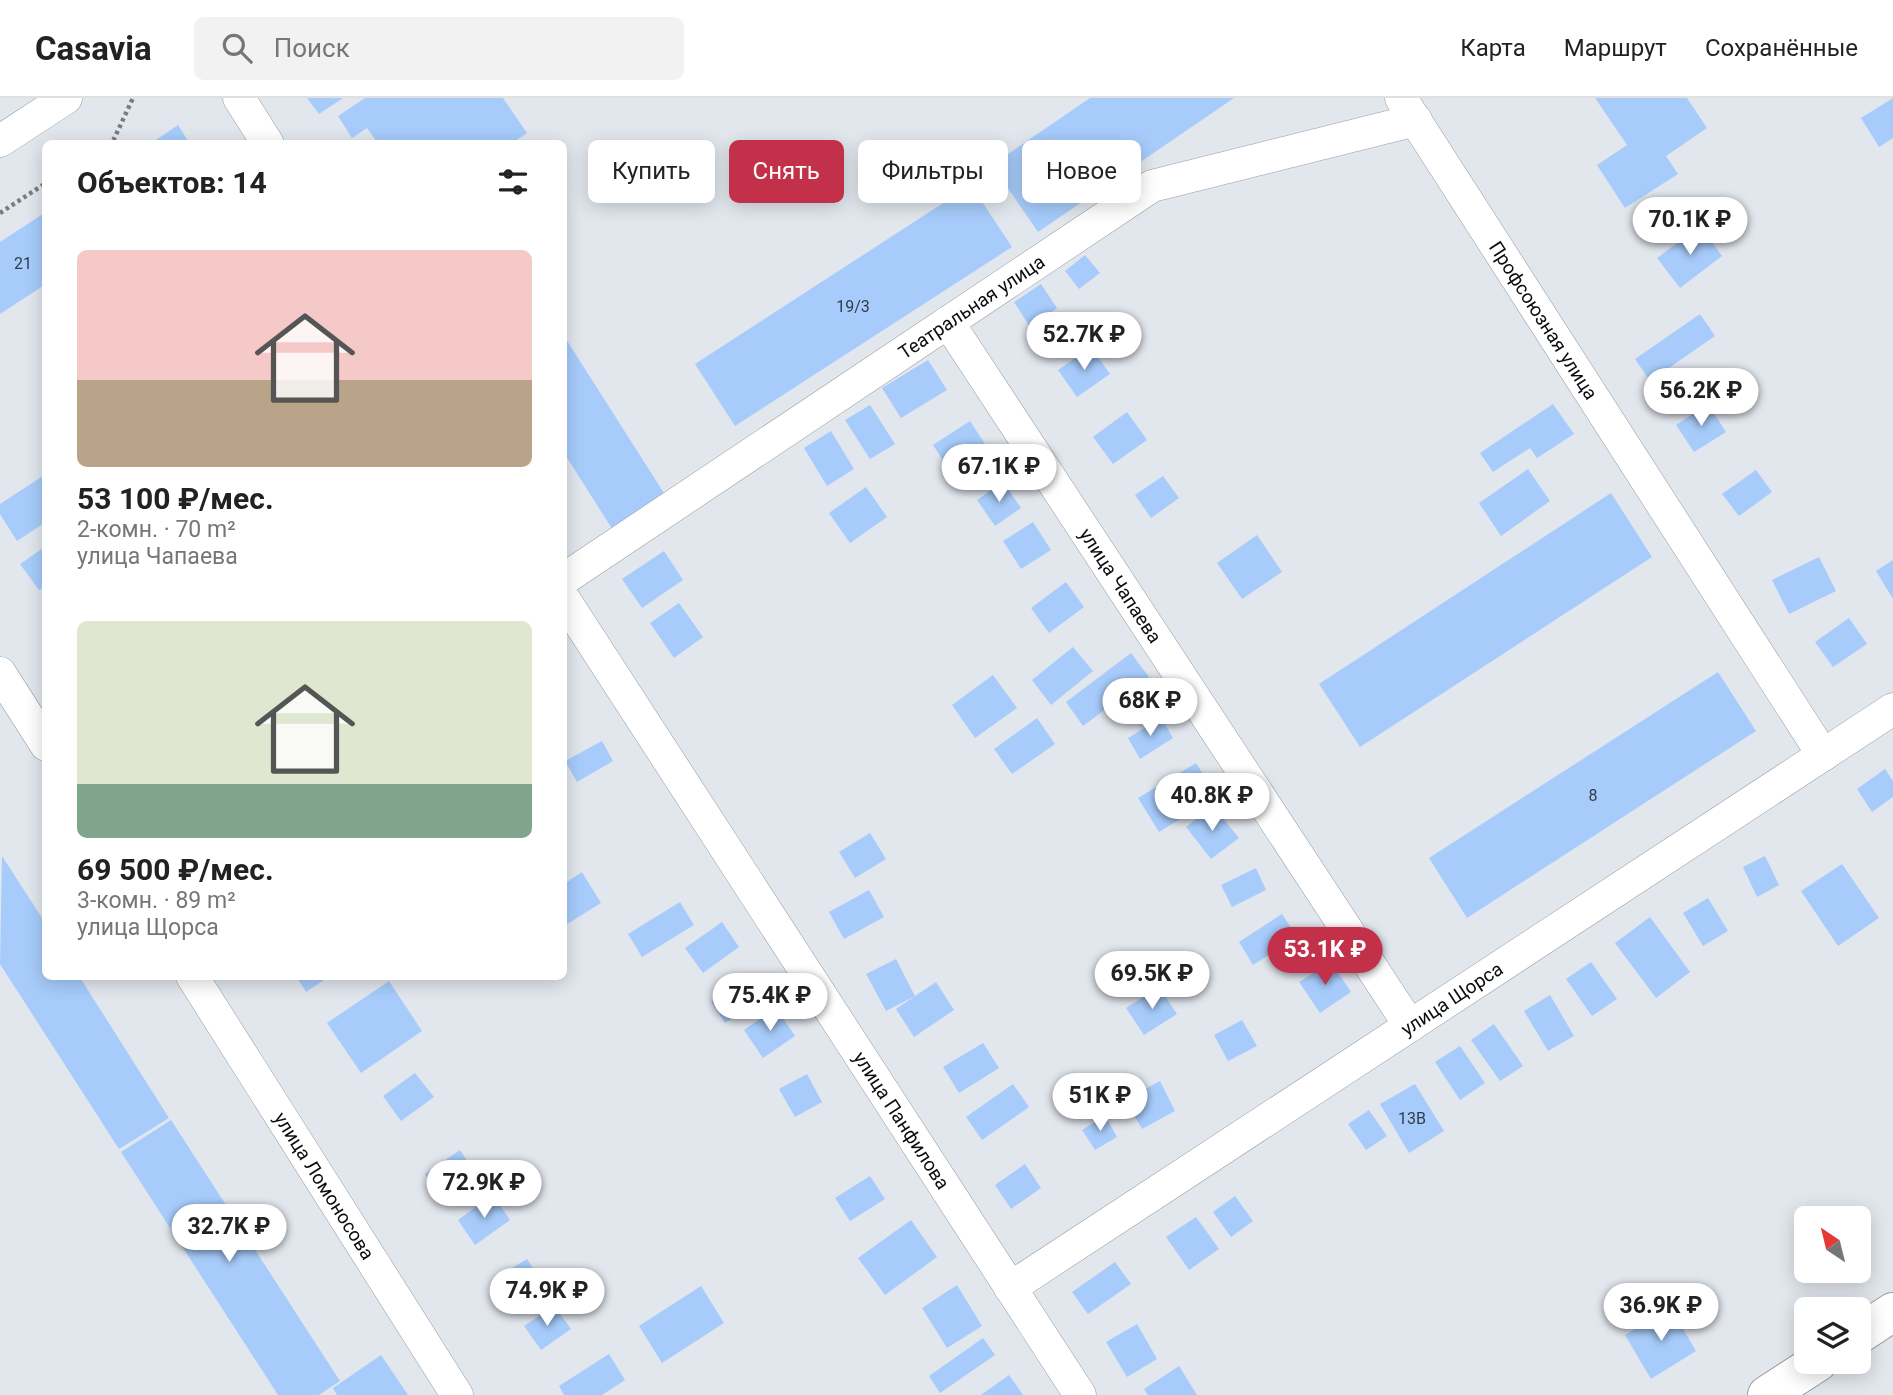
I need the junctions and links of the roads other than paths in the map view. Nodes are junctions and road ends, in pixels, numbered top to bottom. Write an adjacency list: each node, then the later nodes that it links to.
1 (66, 98): 5 (street)
2 (239, 98): 4 (street)
3 (1409, 109): 6 (street, Театральная улица); 12 (street, Профсоюзная улица)
4 (265, 140)
5 (0, 141)
6 (948, 322): 7 (street, Театральная улица); 14 (street, улица Чапаева)
7 (567, 577)
8 (567, 604): 15 (street, улица Панфилова)
9 (0, 673): 11 (street)
10 (1893, 709): 12 (street, улица Щорса)
11 (42, 739)
12 (1823, 755): 14 (street, улица Щорса)
13 (195, 980): 19 (street, улица Ломоносова)
14 (1409, 1026): 15 (street, улица Щорса)
15 (1010, 1288): 20 (street, улица Панфилова)
16 (1893, 1312): 17 (main road)
17 (1871, 1326)
18 (1799, 1374): 21 (main road)
19 (457, 1395)
20 (1080, 1395)
21 (1767, 1395)

